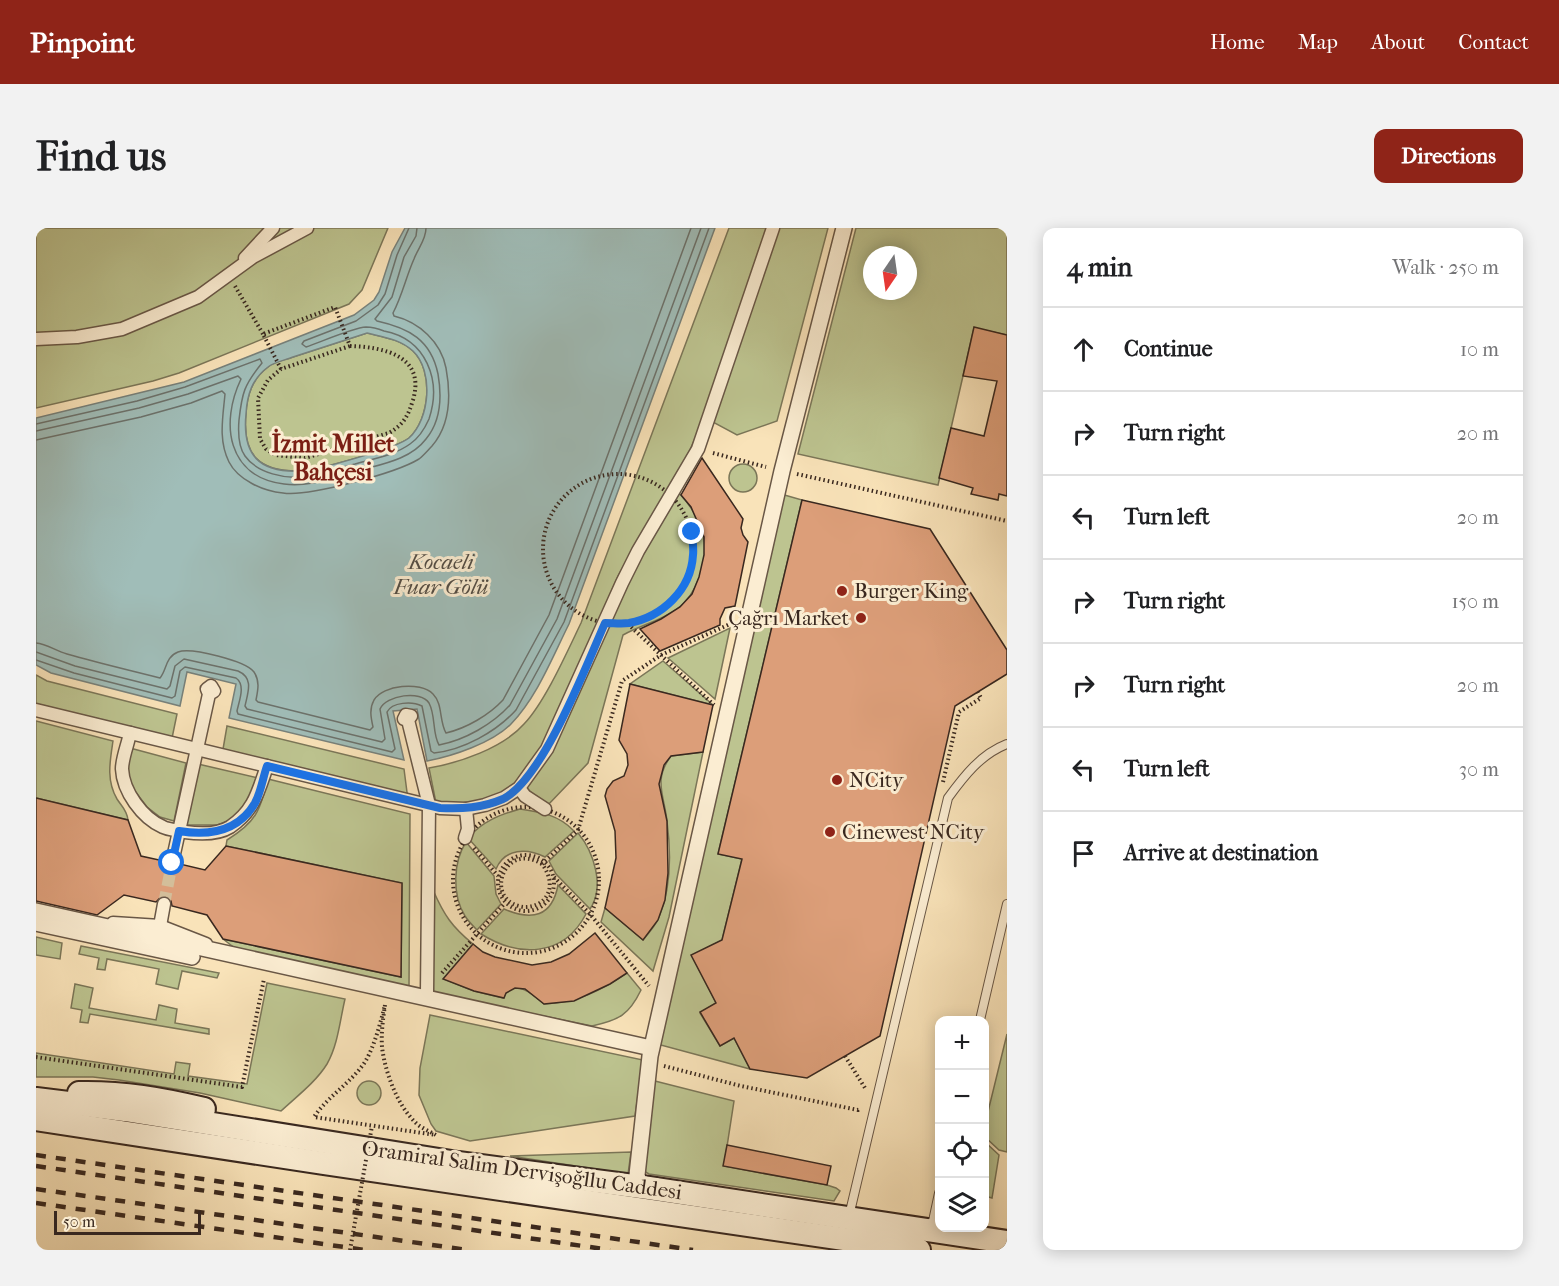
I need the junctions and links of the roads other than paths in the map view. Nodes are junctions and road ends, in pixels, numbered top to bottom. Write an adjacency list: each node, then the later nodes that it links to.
1 (273, 228): 5 (street)
2 (307, 228): 5 (street)
3 (773, 228): 14 (street)
4 (844, 228): 30 (street)
5 (229, 275): 6 (street)
6 (36, 339)
7 (209, 694): 12 (street)
8 (36, 710): 10 (street)
9 (408, 720): 15 (street)
10 (130, 733): 12 (street); 18 (street)
11 (1007, 744): 35 (lane)
12 (197, 749): 13 (street); 18 (street)
13 (267, 766): 15 (street); 18 (street)
14 (519, 788): 16 (street); 17 (street)
15 (429, 805): 16 (street); 28 (street)
16 (466, 809): 19 (street)
17 (545, 809)
18 (179, 831): 20 (street)
19 (465, 838)
20 (172, 863)
21 (164, 904): 26 (street)
22 (1007, 904): 29 (lane)
23 (36, 911): 24 (street)
24 (81, 921): 26 (street); 27 (street)
25 (36, 923): 30 (street)
26 (160, 926): 27 (street)
27 (238, 956): 30 (street)
28 (427, 992)
29 (981, 1016)
30 (650, 1055): 33 (street)
31 (36, 1099): 33 (main road, Oramiral Salim Dervişoğllu Caddesi)
32 (36, 1119): 36 (main road, Oramiral Salim Dervişoğllu Caddesi)
33 (650, 1188): 35 (main road, Oramiral Salim Dervişoğllu Caddesi)
34 (935, 1211): 36 (lane)
35 (849, 1219): 36 (main road, Oramiral Salim Dervişoğllu Caddesi)
36 (911, 1240): 37 (main road, Oramiral Salim Dervişoğllu Caddesi)
37 (1007, 1242)

